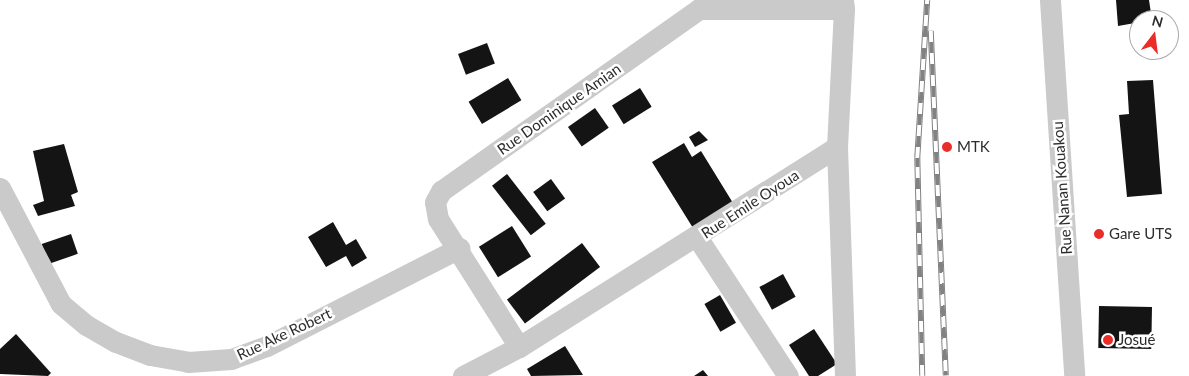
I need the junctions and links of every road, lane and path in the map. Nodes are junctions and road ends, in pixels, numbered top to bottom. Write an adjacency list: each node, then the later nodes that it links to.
1 (1050, 0): 12 (street, Rue Nanan Kouakou)
2 (699, 5): 3 (street, Rue Dominique Amian); 7 (street, Rue Dominique Amian)
3 (844, 5): 4 (street)
4 (837, 147): 6 (street, Rue Emile Oyoua); 11 (street)
5 (0, 188): 7 (street, Rue Ake Robert)
6 (697, 237): 8 (street, Rue Emile Oyoua); 10 (street)
7 (459, 248): 8 (street, Rue Dominique Amian)
8 (519, 347): 9 (street, Rue Emile Oyoua)
9 (463, 376)
10 (788, 376)
11 (845, 376)
12 (1074, 376)

